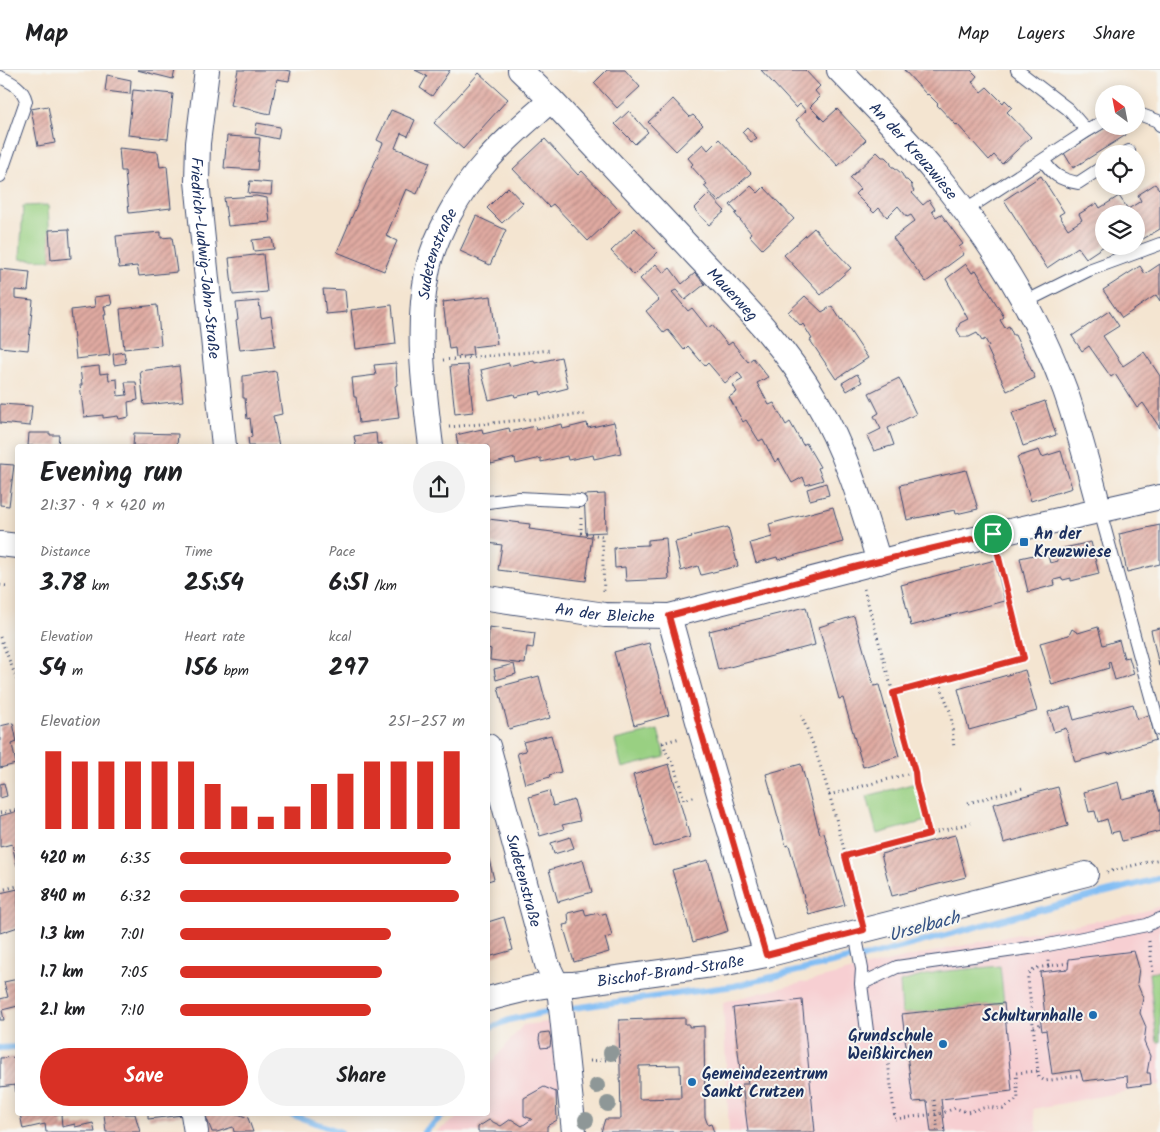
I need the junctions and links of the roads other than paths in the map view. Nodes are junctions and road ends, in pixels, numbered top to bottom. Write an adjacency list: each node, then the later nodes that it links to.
1 (207, 70): 18 (street, Friedrich-Ludwig-Jahn-Straße)
2 (520, 70): 6 (street, Mauerweg)
3 (839, 70): 14 (street, An der Kreuzwiese)
4 (1016, 70): 10 (lane)
5 (0, 78): 13 (lane)
6 (550, 100): 17 (street, Sudetenstraße); 25 (street, Mauerweg)
7 (1145, 116): 8 (lane)
8 (1160, 125)
9 (1095, 127): 10 (lane)
10 (1087, 132): 11 (lane)
11 (1042, 160): 12 (lane); 14 (lane)
12 (1095, 172)
13 (0, 176)
14 (966, 210): 16 (street, An der Kreuzwiese)
15 (1160, 244): 16 (lane)
16 (1025, 302): 22 (street, An der Kreuzwiese)
17 (430, 438)
18 (224, 444)
19 (1160, 497): 22 (street, An der Bleiche)
20 (490, 502): 21 (lane)
21 (580, 502)
22 (1100, 511): 25 (street, An der Bleiche); 28 (lane)
23 (0, 544): 24 (street)
24 (15, 546)
25 (868, 564): 27 (street, An der Bleiche)
26 (490, 598): 27 (street, An der Bleiche)
27 (669, 616): 33 (street)
28 (1160, 730)
29 (490, 753): 35 (street, Sudetenstraße)
30 (1086, 874): 32 (street, Bischof-Brand-Straße)
31 (1160, 919): 34 (lane)
32 (859, 936): 33 (street, Bischof-Brand-Straße); 34 (lane)
33 (766, 955): 35 (street, Bischof-Brand-Straße)
34 (862, 984): 37 (lane)
35 (558, 990): 36 (street, Bischof-Brand-Straße); 38 (street, Sudetenstraße)
36 (490, 998)
37 (867, 1031)
38 (574, 1132)

